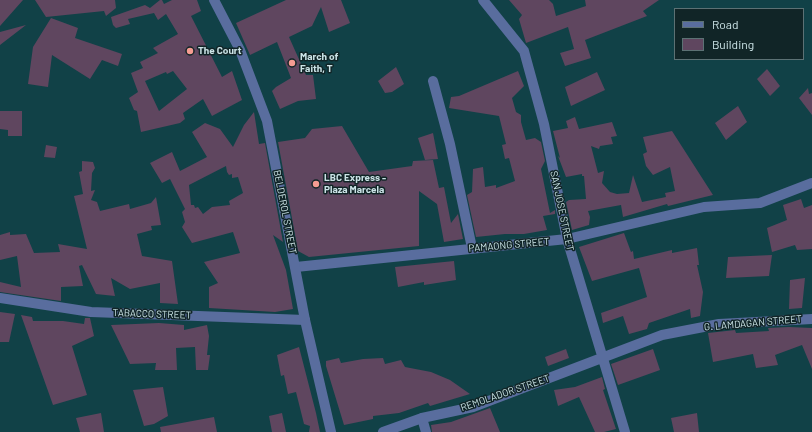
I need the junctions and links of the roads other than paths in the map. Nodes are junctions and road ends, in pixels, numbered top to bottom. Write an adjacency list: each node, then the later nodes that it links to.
1 (214, 0): 7 (street, BELDEROL STREET)
2 (483, 0): 5 (street, SAN JOSE STREET)
3 (433, 81): 6 (street)
4 (812, 183): 5 (street, PAMAONG STREET)
5 (567, 239): 6 (street, PAMAONG STREET); 11 (street, SAN JOSE STREET)
6 (472, 248): 7 (street, PAMAONG STREET)
7 (296, 267): 10 (street, BELDEROL STREET)
8 (0, 298): 10 (street, TABACCO STREET)
9 (812, 319): 11 (street, G. LAMDAGAN STREET)
10 (305, 320): 13 (street, BELDEROL STREET)
11 (602, 356): 12 (street, REMOLADOR STREET); 16 (street, SAN JOSE STREET)
12 (422, 418): 14 (street, REMOLADOR STREET); 15 (street)
13 (331, 432)
14 (383, 432)
15 (426, 432)
16 (625, 432)

